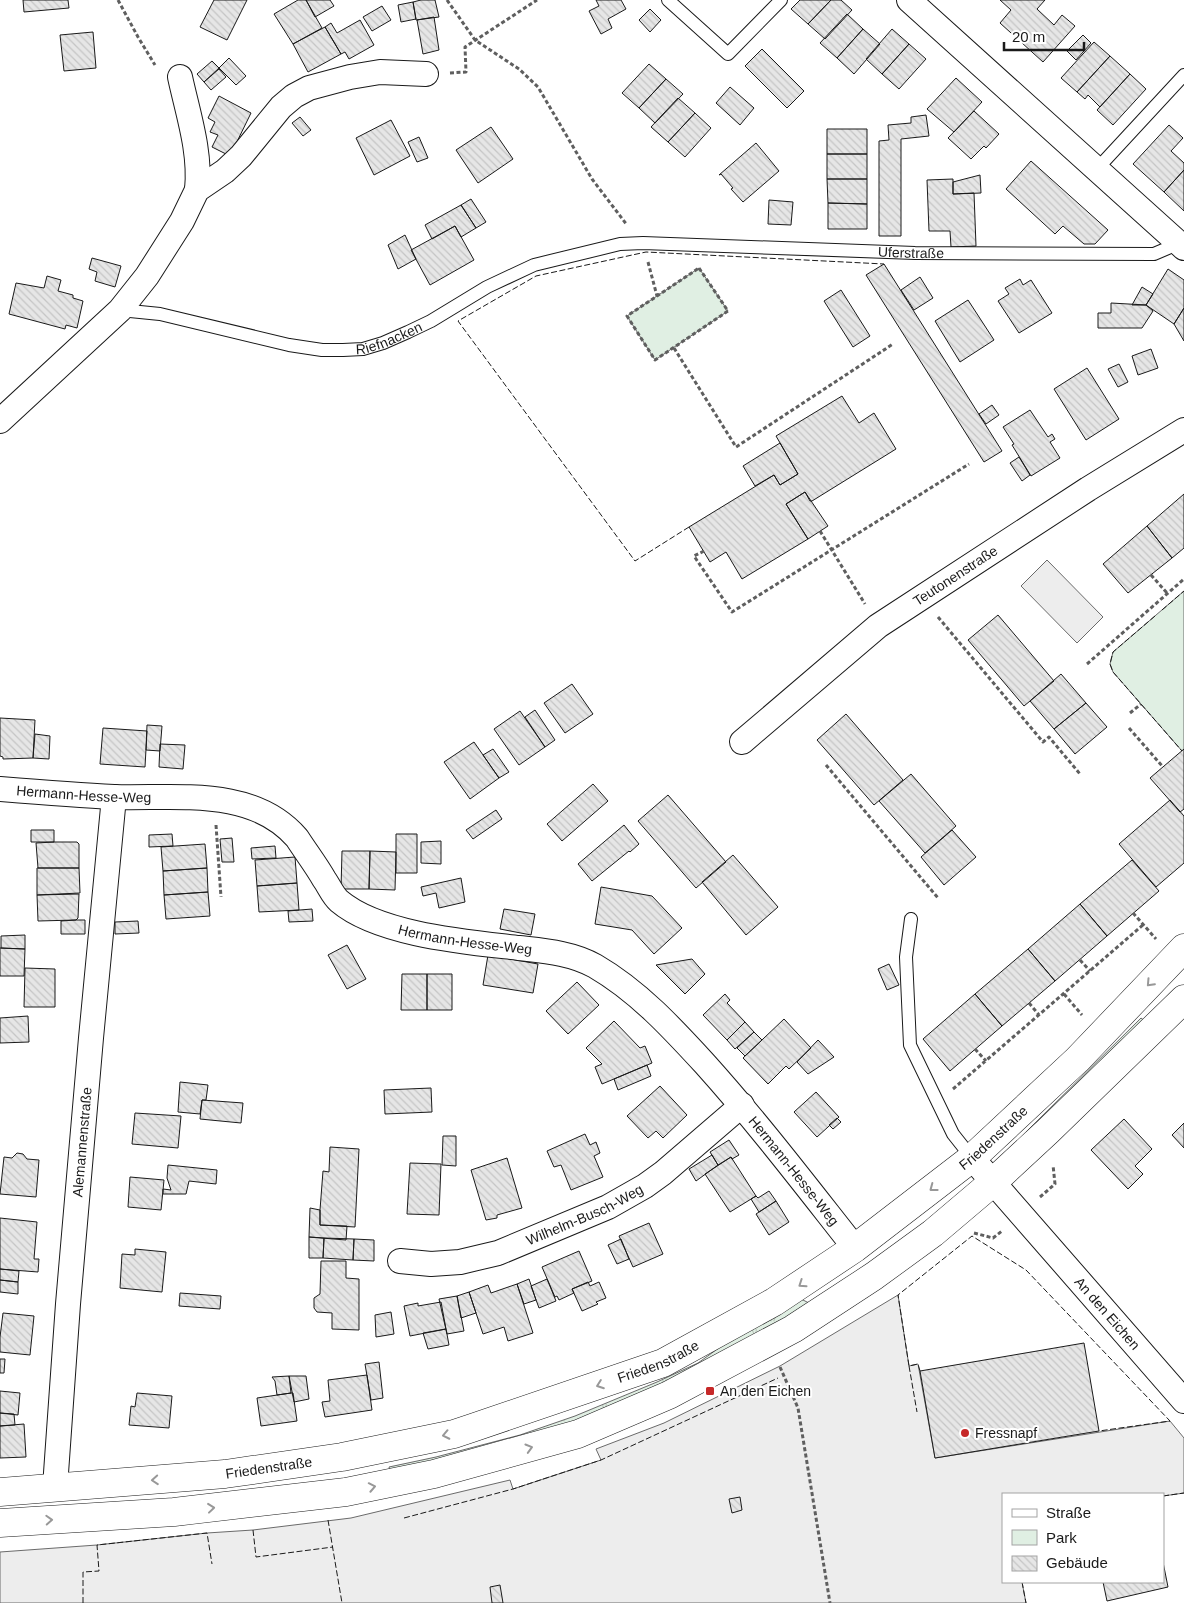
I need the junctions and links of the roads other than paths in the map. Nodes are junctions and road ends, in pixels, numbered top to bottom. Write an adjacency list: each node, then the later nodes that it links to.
1 (668, 0): 2 (lane)
2 (781, 0)
3 (909, 0): 7 (street, Uferstraße)
4 (426, 74): 8 (street)
5 (1184, 74): 7 (lane)
6 (180, 77): 8 (street)
7 (1097, 169): 10 (street, Uferstraße)
8 (198, 190): 11 (street)
9 (643, 243): 10 (lane, Uferstraße); 11 (lane, Riefnacken)
10 (1180, 245)
11 (120, 310): 12 (street)
12 (0, 421)
13 (1184, 430): 14 (street, Teutonenstraße)
14 (742, 742)
15 (0, 789): 16 (street, Hermann-Hesse-Weg)
16 (114, 797): 20 (street, Hermann-Hesse-Weg); 26 (street, Alemannenstraße)
17 (911, 919): 21 (lane)
18 (1172, 945): 21 (main road, Friedenstraße, one-way to 21)
19 (1184, 999): 22 (main road)
20 (742, 1105): 23 (street, Hermann-Hesse-Weg); 24 (street, Wilhelm-Busch-Weg)
21 (972, 1158): 22 (street, An den Eichen); 23 (main road, Friedenstraße, one-way to 23)
22 (992, 1182): 25 (street, An den Eichen); 28 (main road, one-way to 22)
23 (855, 1248): 26 (main road, Friedenstraße, one-way to 26)
24 (400, 1261)
25 (1184, 1401)
26 (56, 1487): 27 (main road, Friedenstraße)
27 (0, 1492)
28 (0, 1523)

